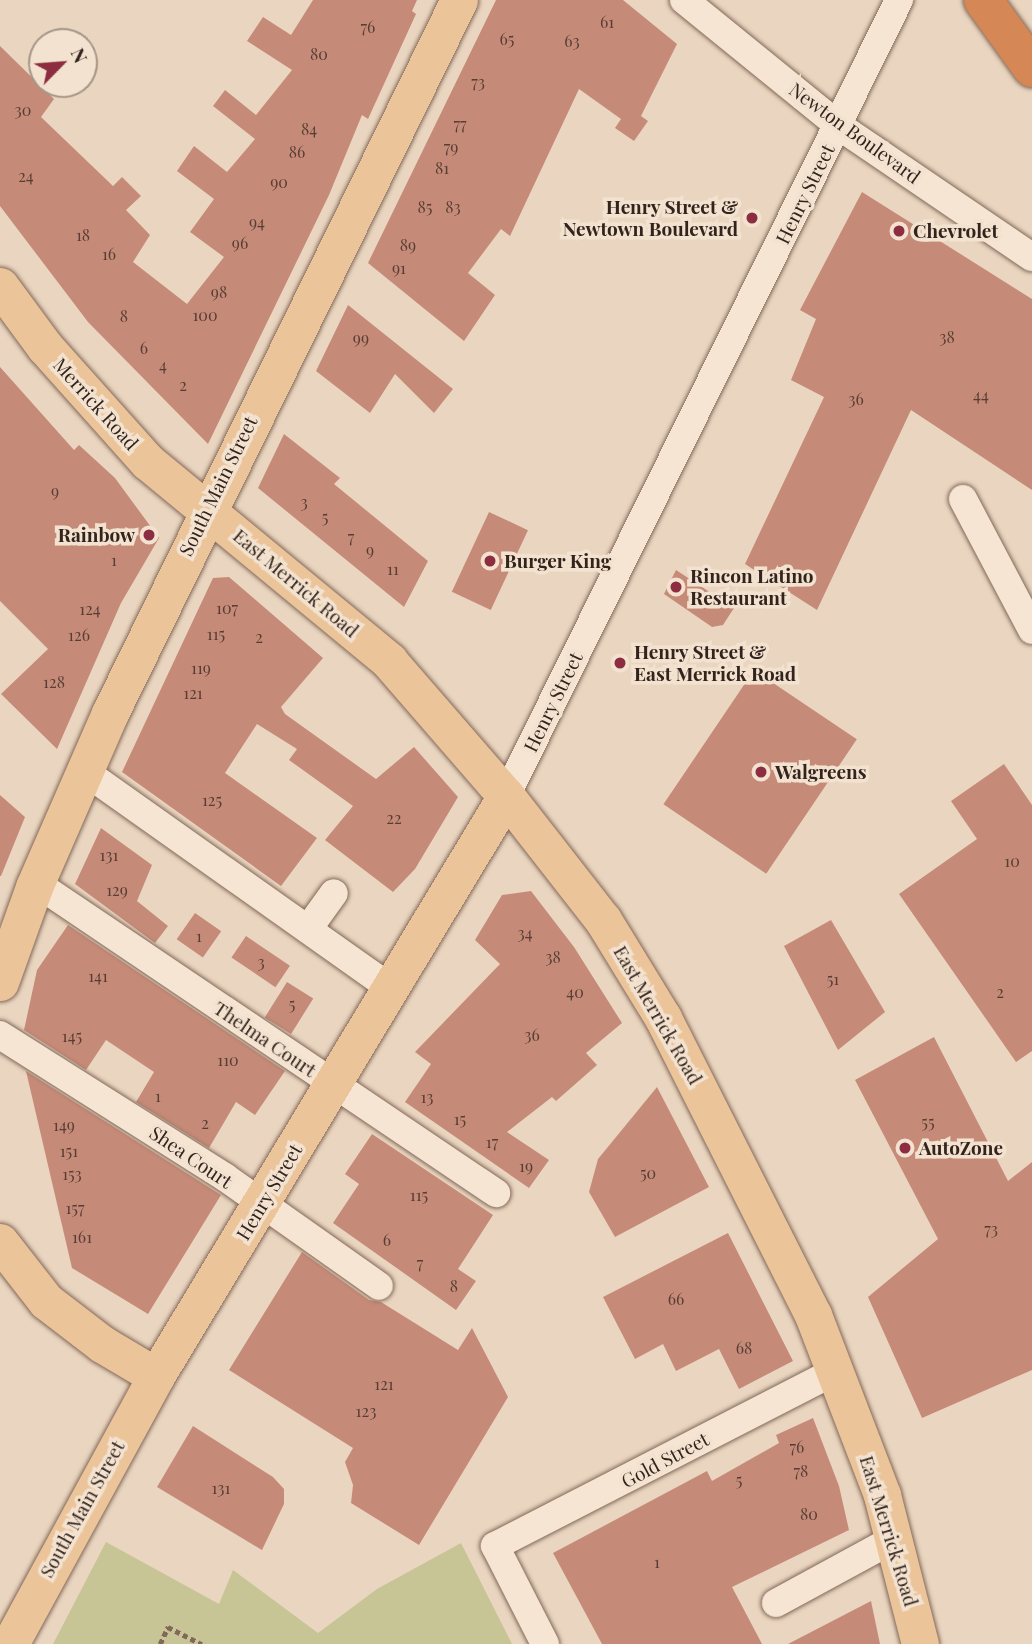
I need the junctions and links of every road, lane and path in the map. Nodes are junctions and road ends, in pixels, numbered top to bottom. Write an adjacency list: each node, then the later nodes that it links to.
1 (459, 0): 10 (main road, South Main Street)
2 (684, 0): 6 (street, Newton Boulevard)
3 (899, 0): 6 (street, Henry Street)
4 (983, 0): 5 (highway)
5 (1032, 68)
6 (839, 126): 7 (street, Newton Boulevard); 13 (street, Henry Street)
7 (1032, 257)
8 (0, 286): 10 (main road, Merrick Road)
9 (963, 499): 11 (street)
10 (207, 508): 12 (main road, South Main Street); 13 (main road, East Merrick Road)
11 (1032, 630)
12 (84, 771): 14 (main road, South Main Street); 16 (street)
13 (506, 796): 18 (main road, Henry Street); 25 (main road, East Merrick Road)
14 (36, 883): 17 (main road, South Main Street); 20 (street, Thelma Court)
15 (334, 893): 16 (street)
16 (308, 929): 18 (street)
17 (0, 982)
18 (391, 988): 20 (main road, Henry Street)
19 (0, 1035): 22 (street, Shea Court)
20 (334, 1086): 21 (street, Thelma Court); 22 (main road, Henry Street)
21 (496, 1194)
22 (260, 1206): 24 (street, Shea Court); 26 (main road, Henry Street)
23 (0, 1242): 26 (main road)
24 (379, 1286)
25 (834, 1372): 27 (main road, East Merrick Road); 32 (street, Gold Street)
26 (156, 1376): 29 (main road, South Main Street)
27 (894, 1539): 28 (street); 33 (main road, East Merrick Road)
28 (775, 1603)
29 (10, 1644)
30 (160, 1644): 31 (path)
31 (202, 1644)
32 (545, 1644)
33 (920, 1644)

